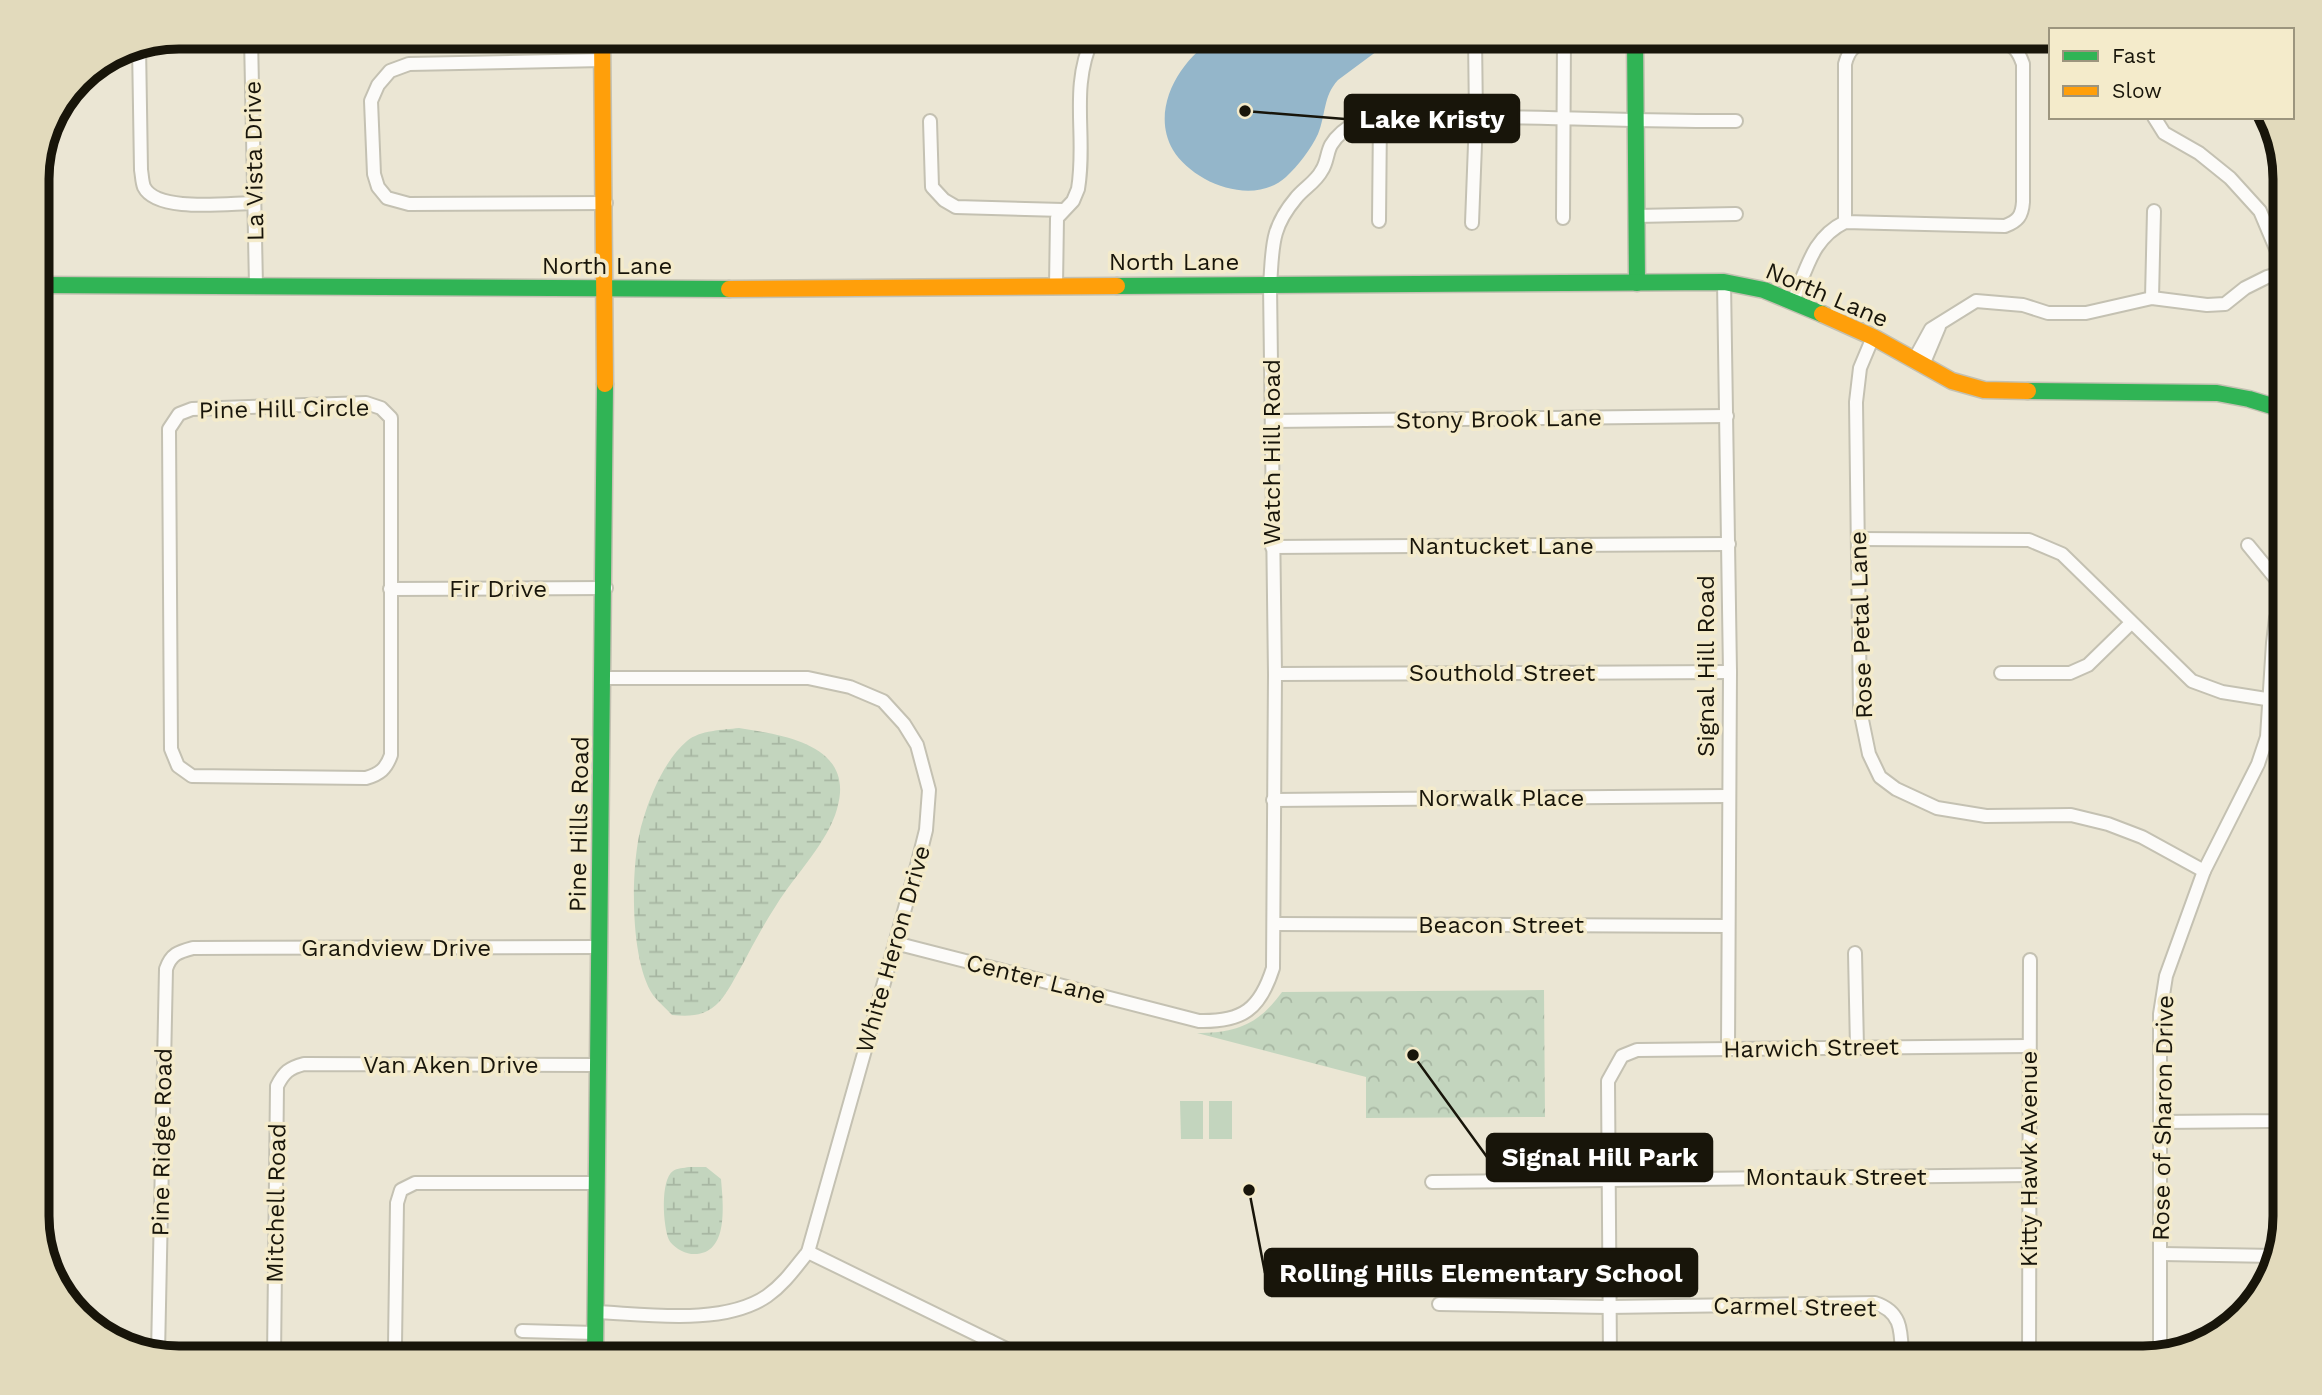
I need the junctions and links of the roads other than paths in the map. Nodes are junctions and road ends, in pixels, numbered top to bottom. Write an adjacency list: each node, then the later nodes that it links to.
1 (251, 49): 18 (street, La Vista Drive)
2 (603, 49): 10 (street, Pine Hills Road)
3 (1088, 49): 20 (street)
4 (1475, 49): 12 (street)
5 (1564, 49): 13 (street)
6 (1635, 49): 16 (street)
7 (1852, 49): 26 (street)
8 (2016, 49): 26 (street)
9 (139, 55): 18 (street)
10 (603, 60): 19 (street, Pine Hills Road); 19 (street)
11 (1380, 118): 12 (street, Watch Hill Road); 25 (street); 33 (street, Watch Hill Road)
12 (1476, 118): 13 (street, Watch Hill Road); 27 (street)
13 (1565, 118): 16 (street, Watch Hill Road); 24 (street)
14 (2155, 119): 28 (street)
15 (930, 121): 20 (street)
16 (1636, 121): 17 (street, Watch Hill Road); 23 (street)
17 (1735, 121)
18 (254, 203): 34 (street, La Vista Drive)
19 (606, 203): 36 (street, Pine Hills Road)
20 (1063, 210): 35 (street)
21 (2154, 211): 37 (street)
22 (1736, 214): 23 (street)
23 (1636, 216): 31 (street)
24 (1563, 218)
25 (1379, 222)
26 (1845, 222): 38 (street)
27 (1472, 223)
28 (2273, 242)
29 (2273, 275): 37 (street)
30 (1724, 282): 31 (street, North Lane); 38 (street, North Lane); 42 (street, Signal Hill Road)
31 (1637, 283): 33 (street, North Lane)
32 (49, 285): 34 (street, North Lane)
33 (1270, 285): 35 (street, North Lane); 43 (street, Watch Hill Road)
34 (256, 286): 36 (street, North Lane)
35 (1056, 286): 36 (street, North Lane)
36 (607, 290): 49 (street, Pine Hills Road)
37 (2152, 298): 40 (street)
38 (1793, 301): 39 (street, North Lane)
39 (1872, 337): 40 (street, North Lane); 44 (street, Rose Petal Lane)
40 (1919, 363): 41 (street, North Lane)
41 (2273, 406)
42 (1727, 416): 43 (street, Stony Brook Lane); 45 (street, Signal Hill Road)
43 (1272, 421): 47 (street, Watch Hill Road)
44 (1858, 538): 51 (street); 61 (street, Rose Petal Lane)
45 (1729, 544): 47 (street, Nantucket Lane); 53 (street, Signal Hill Road)
46 (2248, 545): 48 (street)
47 (1272, 547): 55 (street, Watch Hill Road)
48 (2273, 575)
49 (606, 588): 50 (street, Fir Drive); 56 (street, Pine Hills Road)
50 (390, 589): 50 (street, Pine Hill Circle)
51 (2131, 623): 54 (street); 57 (street)
52 (2273, 643): 57 (street, Rose of Sharon Drive)
53 (1730, 672): 55 (street, Southold Street); 59 (street, Signal Hill Road)
54 (2001, 673)
55 (1275, 674): 60 (street, Watch Hill Road)
56 (604, 678): 64 (street, White Heron Drive); 65 (street, Pine Hills Road)
57 (2270, 701): 58 (street); 61 (street, Rose of Sharon Drive)
58 (2273, 701)
59 (1728, 796): 60 (street, Norwalk Place); 63 (street, Signal Hill Road)
60 (1273, 800): 62 (street, Watch Hill Road)
61 (2204, 871): 76 (street, Rose of Sharon Drive)
62 (1274, 923): 63 (street, Beacon Street); 69 (street, Watch Hill Road)
63 (1728, 926): 72 (street, Signal Hill Road)
64 (895, 943): 69 (street, Center Lane); 81 (street, White Heron Drive)
65 (600, 947): 66 (street, Grandview Drive); 74 (street, Pine Hills Road)
66 (193, 948): 90 (street, Pine Ridge Road)
67 (1855, 953): 71 (street)
68 (2030, 960): 70 (street, Kitty Hawk Avenue)
69 (1177, 1015)
70 (2029, 1046): 71 (street, Harwich Street); 77 (street, Kitty Hawk Avenue)
71 (1857, 1048): 72 (street, Harwich Street)
72 (1728, 1049): 78 (street, Harwich Street)
73 (304, 1064): 74 (street, Van Aken Drive); 92 (street, Mitchell Road)
74 (598, 1065): 80 (street, Pine Hills Road)
75 (2273, 1121): 76 (street)
76 (2160, 1122): 82 (street, Rose of Sharon Drive)
77 (2029, 1175): 78 (street, Montauk Street); 99 (street, Kitty Hawk Avenue)
78 (1608, 1178): 79 (street, Montauk Street); 85 (street)
79 (1432, 1182)
80 (597, 1183): 86 (street, Pine Hills Road); 93 (street)
81 (808, 1252): 86 (street, White Heron Drive); 89 (street)
82 (2162, 1254): 83 (street, Rose of Sharon Drive); 91 (street)
83 (2267, 1256)
84 (1439, 1304): 85 (street, Carmel Street)
85 (1608, 1307): 97 (street); 98 (street, Carmel Street)
86 (595, 1312): 88 (street, Pine Hills Road)
87 (522, 1331): 88 (street)
88 (595, 1333): 94 (street, Pine Hills Road)
89 (990, 1341): 95 (street); 96 (street)
90 (158, 1344)
91 (2160, 1345)
92 (274, 1346)
93 (395, 1346)
94 (595, 1346)
95 (989, 1346)
96 (1000, 1346)
97 (1610, 1346)
98 (1901, 1346)
99 (2029, 1346)

